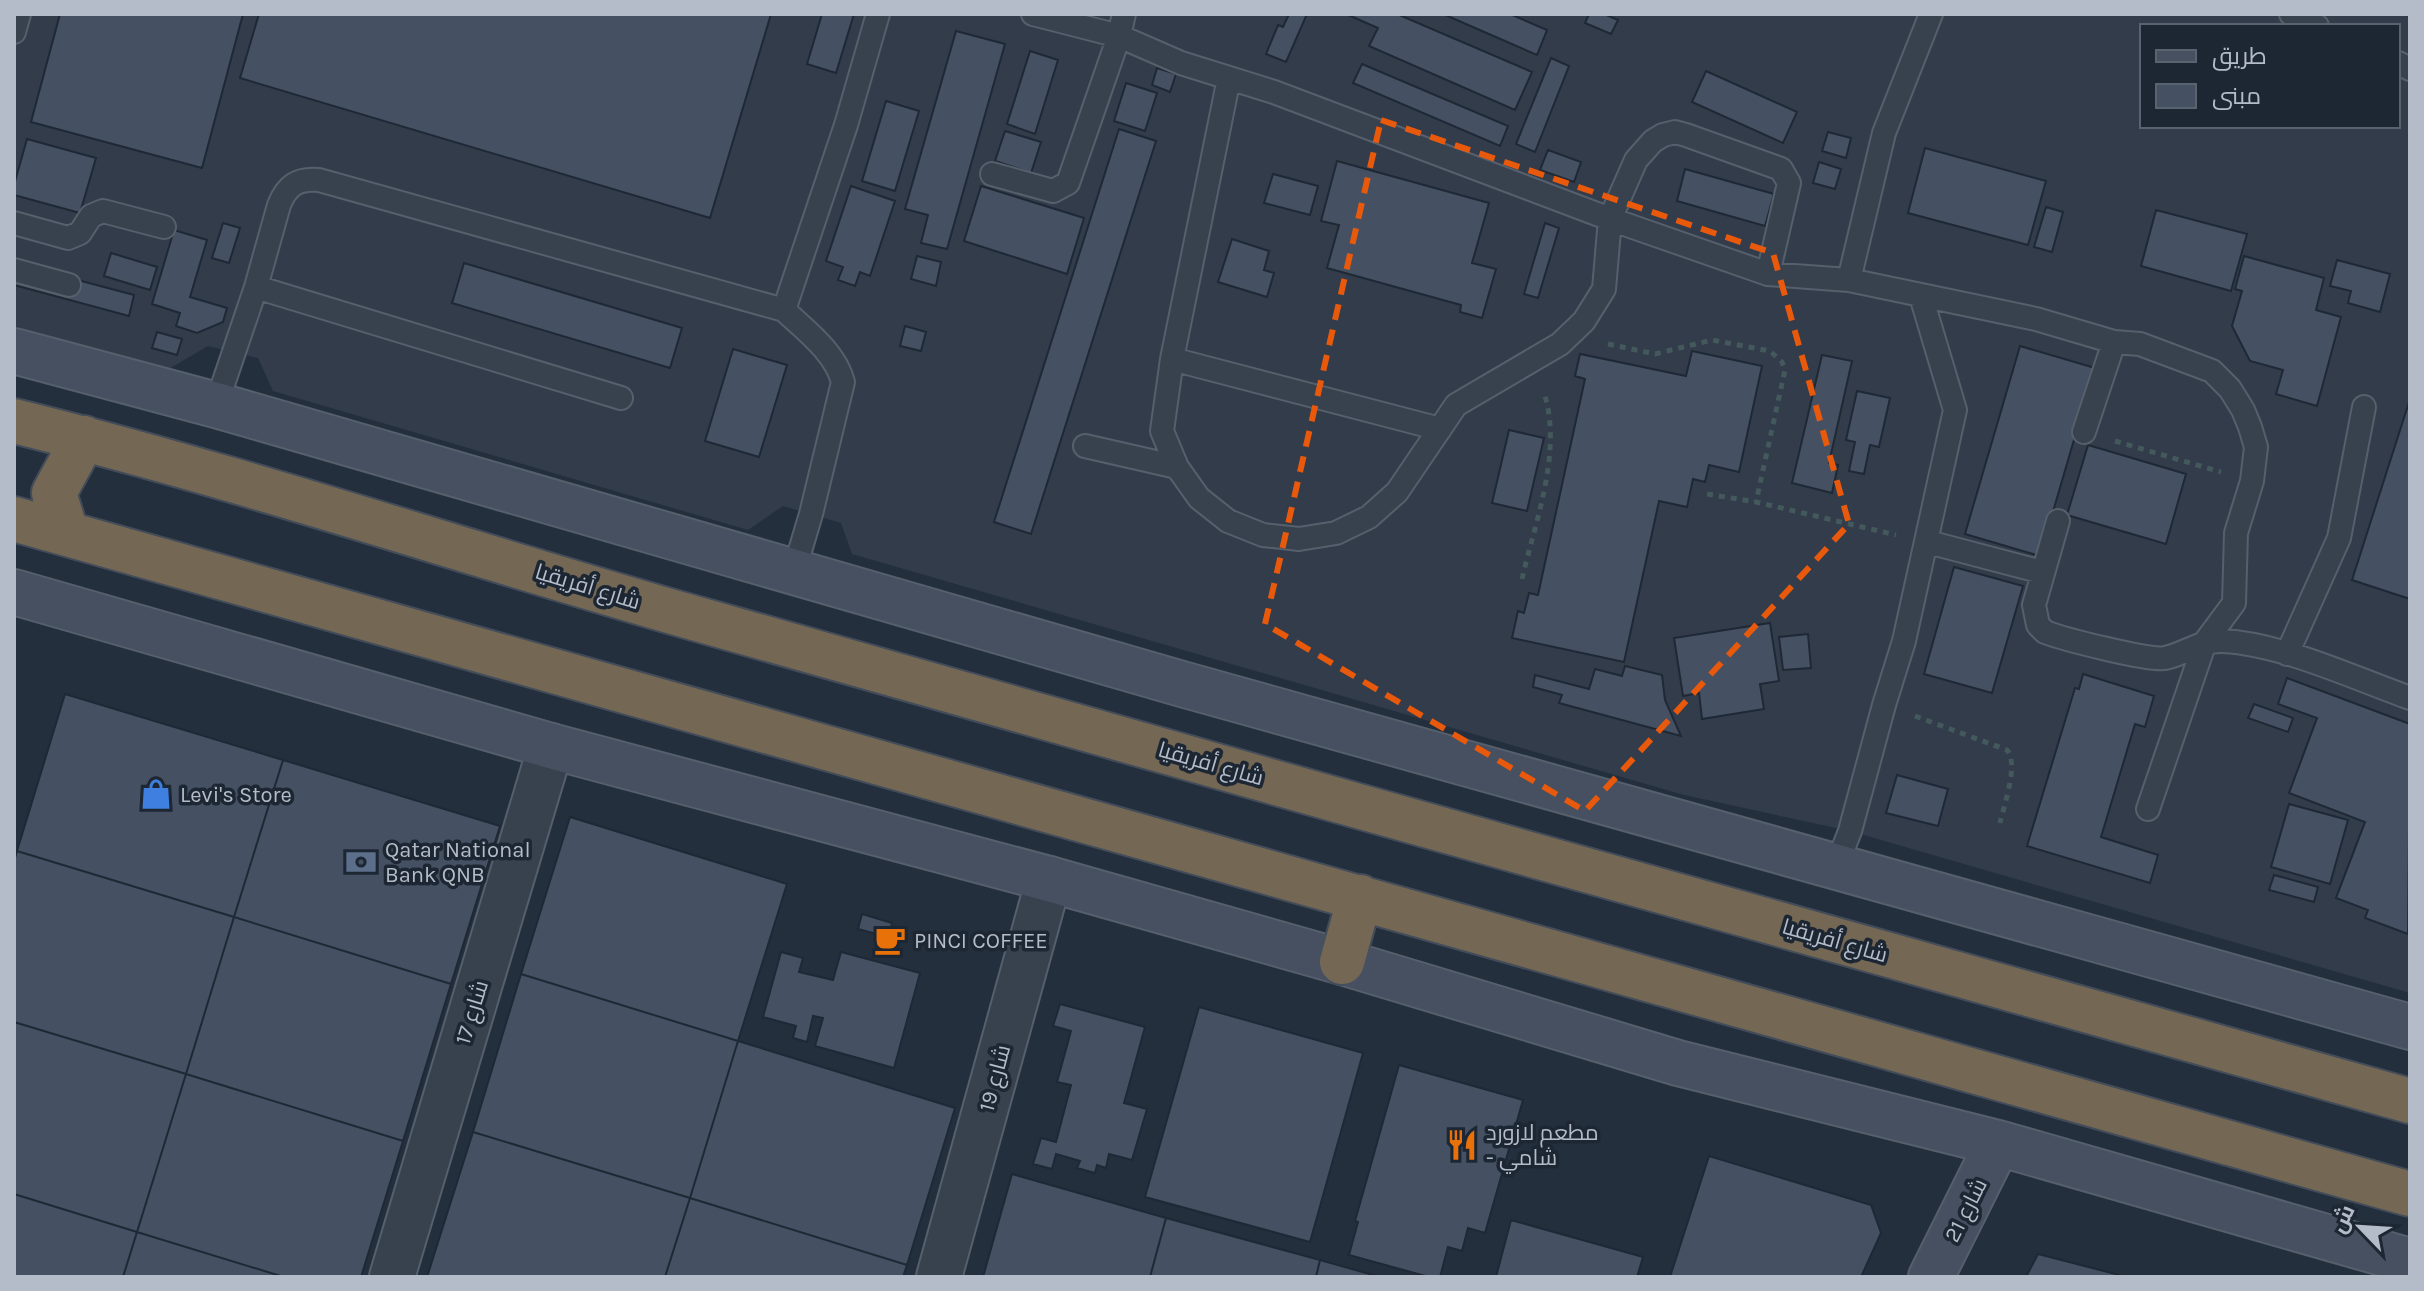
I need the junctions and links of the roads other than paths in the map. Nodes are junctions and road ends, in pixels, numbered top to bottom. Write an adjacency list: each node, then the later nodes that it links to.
1 (19, 14): 8 (lane)
2 (878, 14): 20 (lane)
3 (1033, 14): 7 (lane)
4 (2291, 14): 6 (lane)
5 (1928, 15): 16 (lane)
6 (2313, 24)
7 (1122, 25): 9 (lane); 10 (lane)
8 (14, 32)
9 (1229, 78): 11 (lane); 23 (lane)
10 (992, 174)
11 (1610, 219): 15 (lane); 15 (lane); 28 (lane)
12 (14, 223): 13 (lane)
13 (164, 227)
14 (14, 270): 17 (lane)
15 (1768, 274): 16 (lane)
16 (1849, 280): 19 (lane)
17 (69, 285)
18 (256, 287): 20 (lane); 24 (lane); 25 (lane)
19 (1921, 296): 21 (lane); 36 (lane)
20 (784, 310): 37 (lane)
21 (2114, 342): 29 (lane); 40 (lane)
22 (14, 351): 25 (street)
23 (1172, 359): 28 (lane); 32 (lane)
24 (621, 398)
25 (216, 405): 37 (street)
26 (2364, 407): 41 (lane)
27 (14, 421): 30 (highway, شارع أفريقيا)
28 (1440, 429): 32 (lane)
29 (2084, 432)
30 (84, 438): 35 (highway); 50 (highway, شارع أفريقيا)
31 (1085, 446): 32 (lane)
32 (1177, 467)
33 (14, 519): 35 (highway)
34 (2058, 521): 38 (lane)
35 (66, 532): 47 (highway)
36 (1928, 542): 38 (lane); 45 (lane)
37 (794, 571): 45 (street)
38 (2042, 572): 40 (lane)
39 (14, 592): 43 (street)
40 (2205, 642): 41 (lane); 44 (lane)
41 (2287, 654): 42 (lane)
42 (2410, 698)
43 (551, 746): 46 (street); 54 (street, شارع 17)
44 (2148, 809)
45 (1836, 867): 49 (street)
46 (1049, 879): 48 (street); 55 (street, شارع 19)
47 (1360, 897): 48 (highway); 52 (highway)
48 (1342, 962): 51 (street)
49 (2410, 1027)
50 (2410, 1101)
51 (1998, 1143): 53 (street); 56 (street, شارع 21)
52 (2410, 1194)
53 (2410, 1261)
54 (392, 1277)
55 (939, 1277)
56 (1931, 1277)

